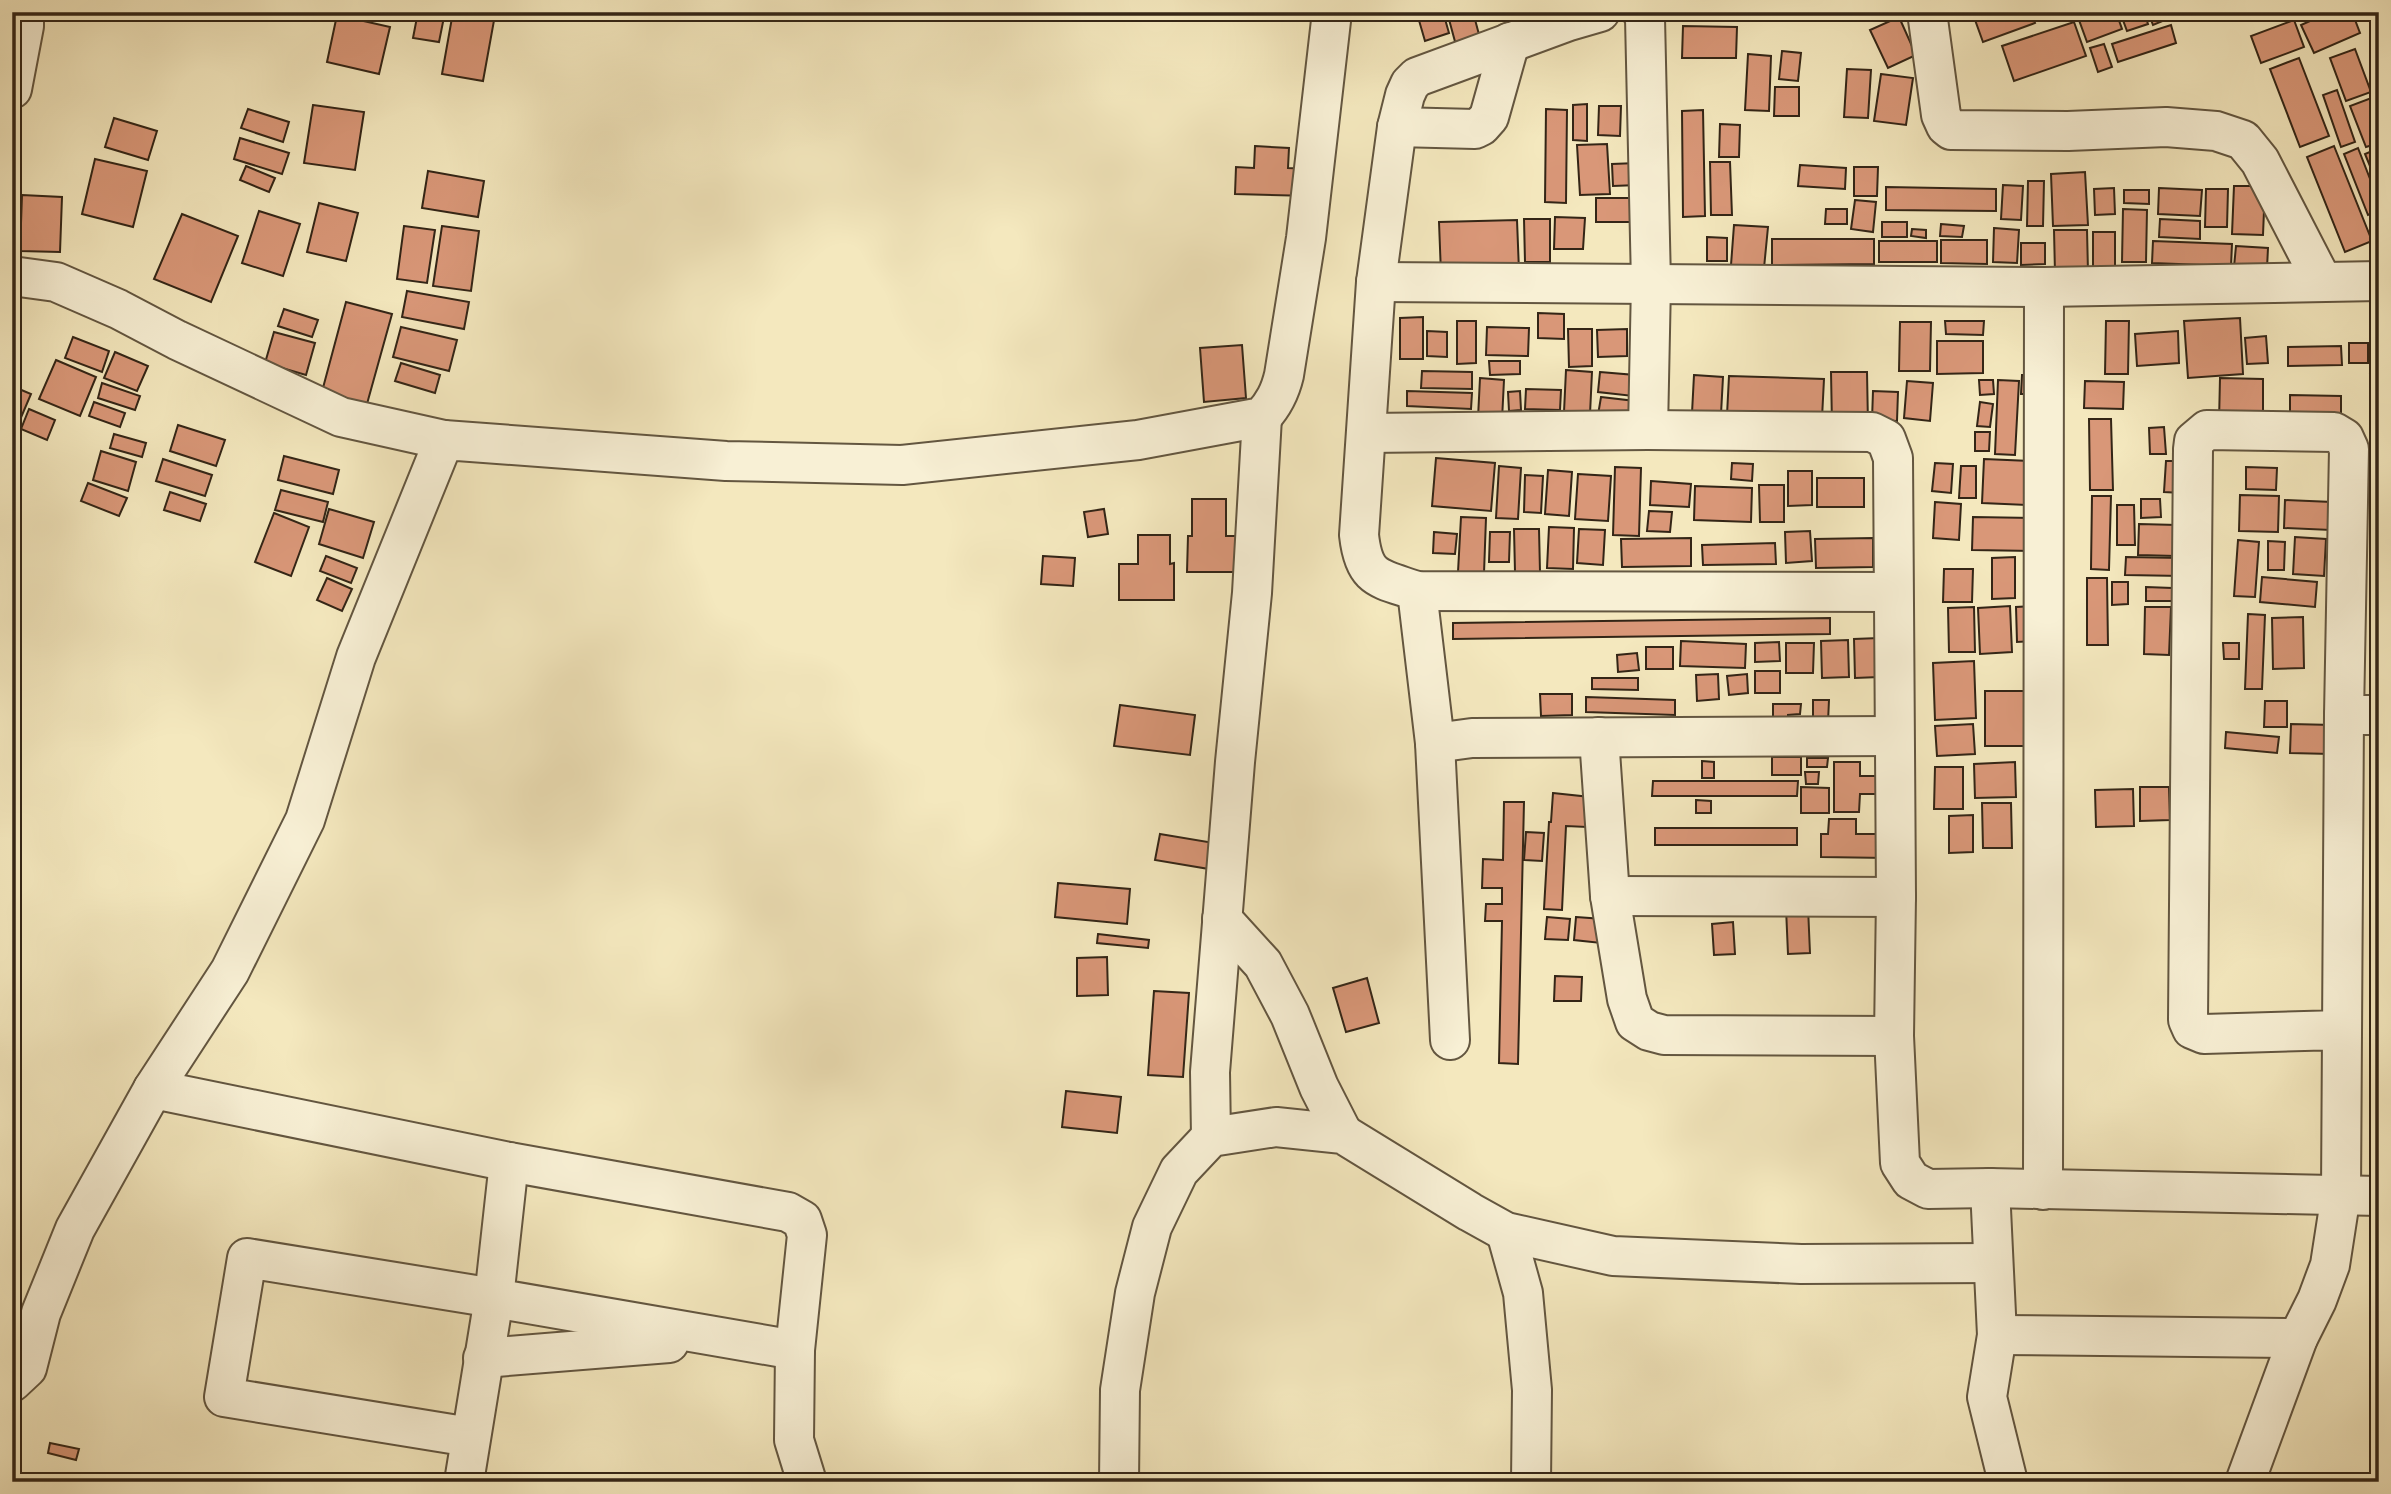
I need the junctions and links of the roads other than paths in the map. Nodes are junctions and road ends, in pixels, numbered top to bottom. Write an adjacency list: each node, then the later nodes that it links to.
1 (24, 12): 7 (street)
2 (1332, 12): 15 (street)
3 (1600, 12): 6 (street)
4 (1642, 12): 13 (street)
5 (1927, 12): 10 (street)
6 (1510, 42): 8 (street); 8 (street)
7 (12, 89)
8 (1397, 127): 12 (street)
9 (12, 276): 18 (street)
10 (2322, 281): 11 (street); 14 (street)
11 (2379, 281)
12 (1376, 282): 13 (street); 17 (street)
13 (1651, 283): 14 (street); 16 (street)
14 (2043, 286): 36 (street)
15 (1262, 417): 18 (street); 27 (street)
16 (1648, 430): 17 (street); 20 (street)
17 (1367, 433): 19 (street)
18 (444, 440): 31 (street)
19 (1417, 591): 20 (street); 24 (street)
20 (1892, 592): 22 (street)
21 (2361, 715): 28 (street); 28 (street)
22 (1894, 736): 23 (street); 26 (street)
23 (1599, 737): 24 (street); 25 (street)
24 (1435, 743): 30 (street)
25 (1610, 896): 26 (street); 29 (street)
26 (1896, 897): 29 (street)
27 (1222, 919): 32 (street); 33 (street)
28 (2341, 1030): 37 (street)
29 (1895, 1036): 35 (street)
30 (1450, 1040)
31 (153, 1089): 34 (street); 47 (street)
32 (1343, 1134): 33 (street); 39 (street)
33 (1212, 1137): 52 (street)
34 (509, 1162): 41 (street); 45 (street)
35 (1990, 1188): 36 (street); 40 (street)
36 (2043, 1190): 37 (street)
37 (2341, 1194): 38 (street); 44 (street)
38 (2379, 1196)
39 (1507, 1232): 40 (street); 53 (street)
40 (1993, 1263): 42 (street)
41 (494, 1298): 43 (street); 46 (street); 48 (street)
42 (1997, 1335): 44 (street); 54 (street)
43 (727, 1338): 45 (street); 46 (street)
44 (2298, 1338): 49 (street)
45 (795, 1350): 51 (street)
46 (483, 1358): 48 (street)
47 (12, 1382)
48 (470, 1437): 50 (street)
49 (2240, 1481)
50 (464, 1482)
51 (807, 1482)
52 (1119, 1482)
53 (1531, 1482)
54 (2008, 1482)

